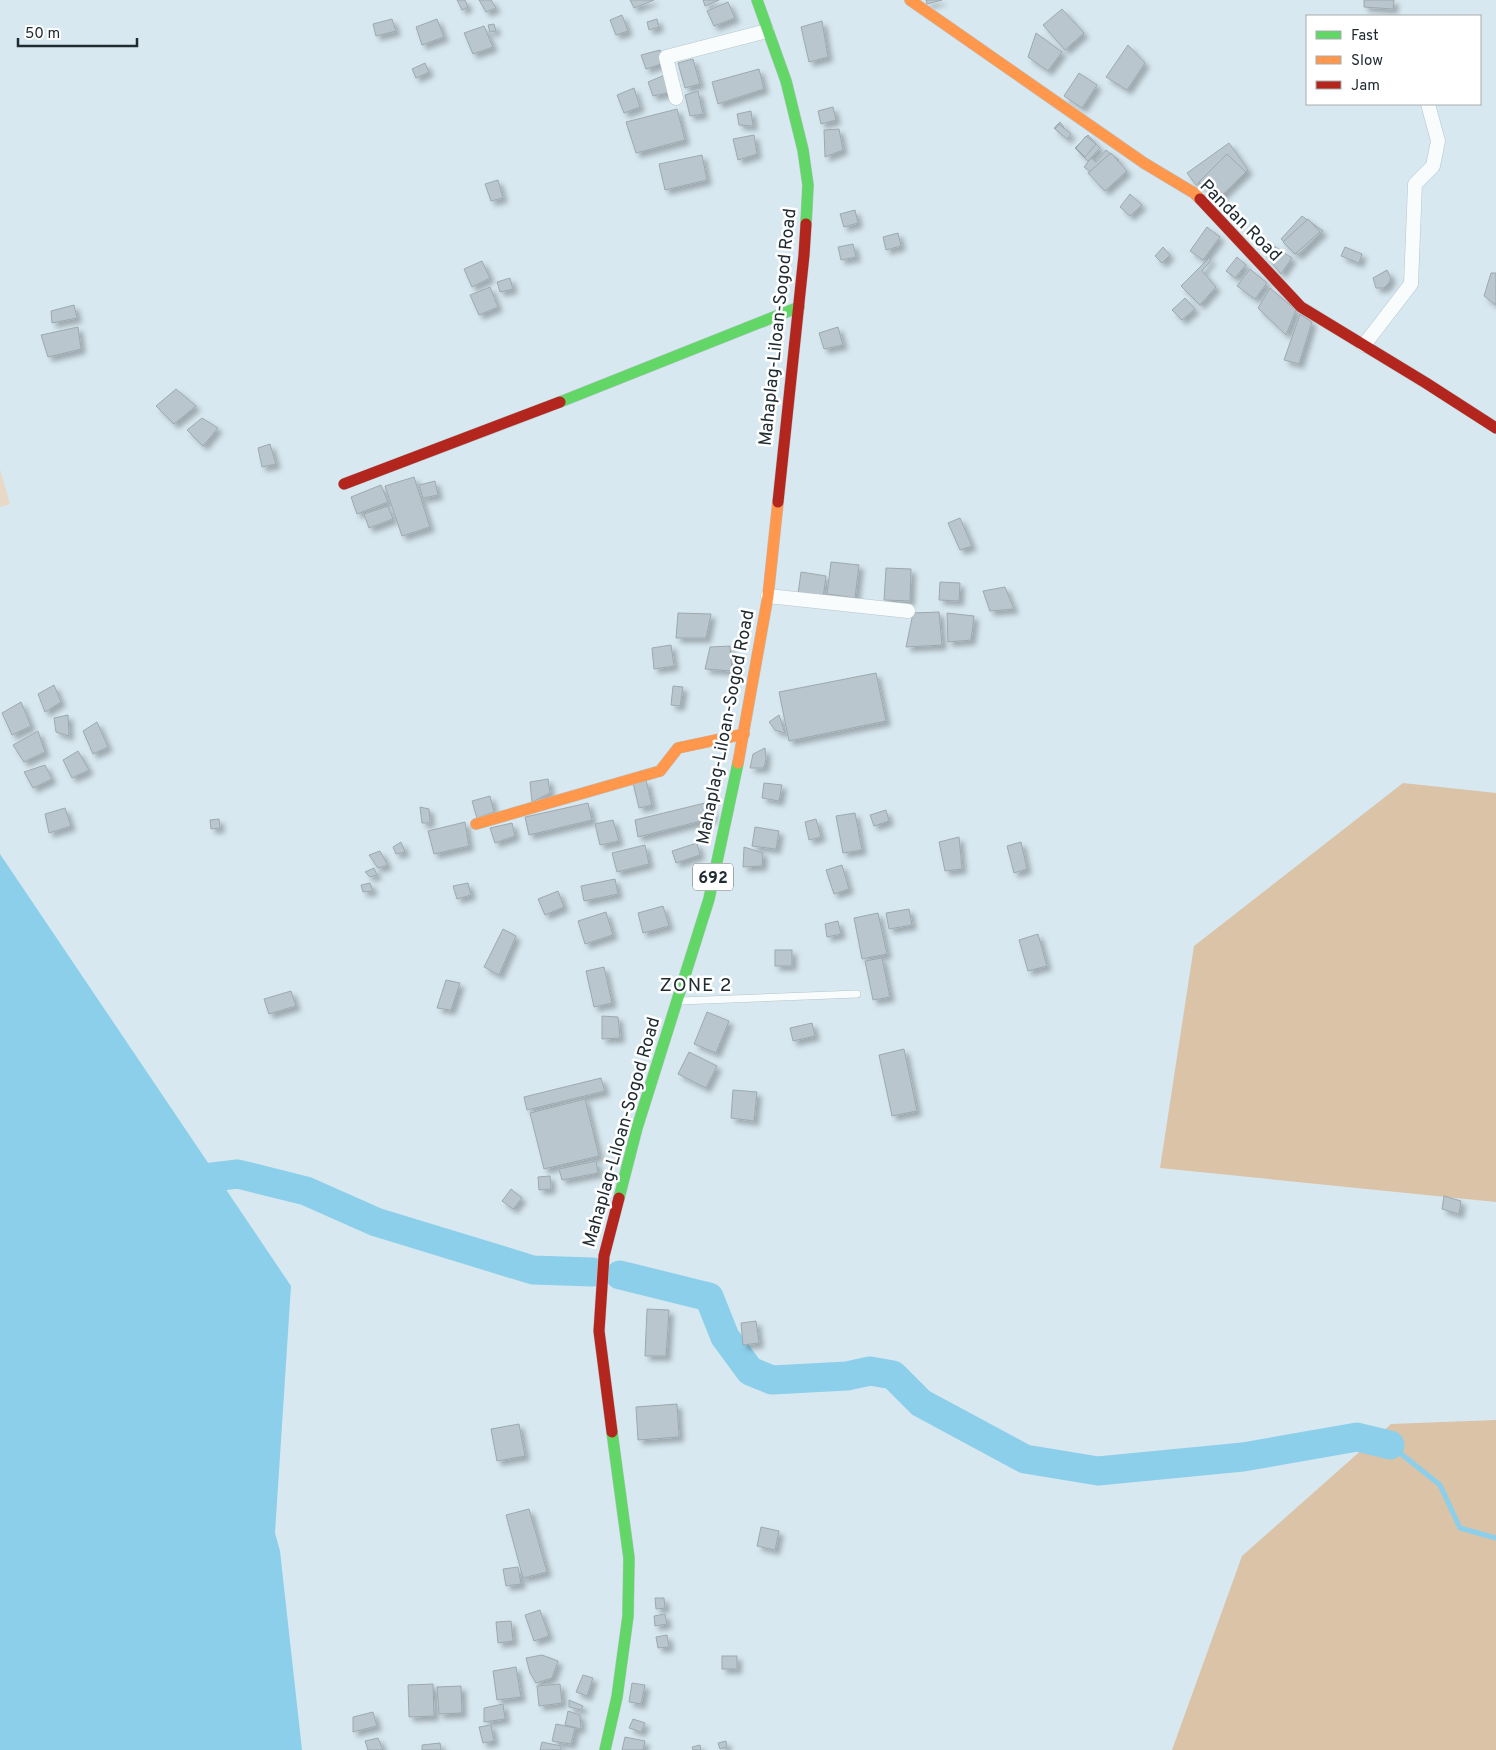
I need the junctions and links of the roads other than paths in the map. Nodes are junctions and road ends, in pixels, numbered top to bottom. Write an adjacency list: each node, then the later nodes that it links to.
1 (757, 0): 3 (main road, Mahaplag-Liloan-Sogod Road / 692)
2 (910, 0): 7 (main road, Pandan Road)
3 (767, 31): 4 (street); 6 (main road, Mahaplag-Liloan-Sogod Road / 692)
4 (676, 98)
5 (1428, 105): 7 (street)
6 (799, 307): 9 (main road); 10 (main road, Mahaplag-Liloan-Sogod Road / 692)
7 (1364, 345): 8 (main road, Pandan Road)
8 (1496, 428)
9 (344, 484)
10 (768, 596): 11 (street); 12 (main road, Mahaplag-Liloan-Sogod Road / 692)
11 (908, 611)
12 (744, 734): 13 (main road); 15 (main road, Mahaplag-Liloan-Sogod Road / 692)
13 (476, 824)
14 (857, 994): 15 (lane)
15 (677, 1001): 16 (main road, Mahaplag-Liloan-Sogod Road / 692)
16 (605, 1750)

